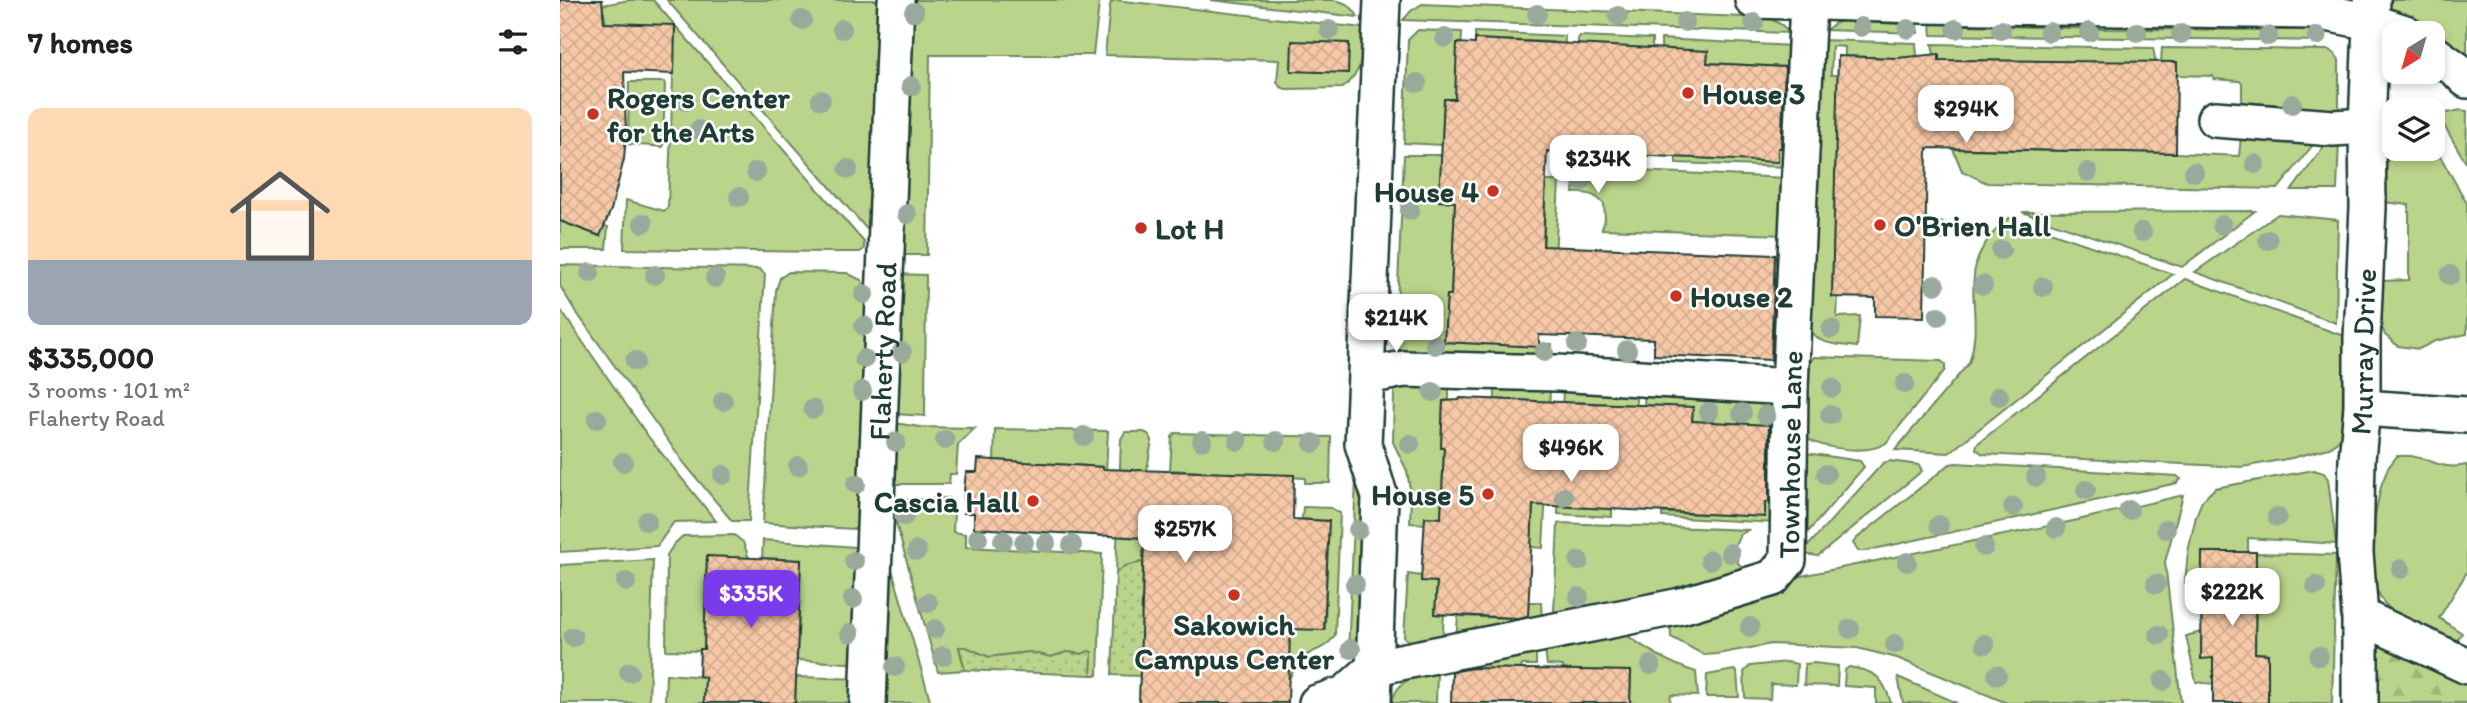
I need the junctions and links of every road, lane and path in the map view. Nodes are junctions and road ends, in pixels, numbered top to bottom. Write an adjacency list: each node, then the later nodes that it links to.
1 (896, 0): 18 (street, Flaherty Road)
2 (1382, 0): 11 (street)
3 (1753, 0): 4 (street)
4 (1808, 2): 5 (street); 12 (street, Townhouse Lane)
5 (2371, 11): 6 (street); 10 (street, Murray Drive)
6 (2386, 21)
7 (2445, 61): 8 (street)
8 (2467, 80)
9 (2215, 119): 10 (street)
10 (2367, 126): 13 (street, Murray Drive)
11 (1367, 376): 12 (street); 17 (street)
12 (1790, 387): 17 (street, Townhouse Lane)
13 (2362, 408): 14 (street); 15 (street, Murray Drive)
14 (2467, 415)
15 (2360, 616): 16 (street); 21 (street, Murray Drive)
16 (2467, 666)
17 (1375, 667): 19 (street); 20 (street)
18 (868, 703)
19 (1317, 703)
20 (1373, 703)
21 (2360, 703)

